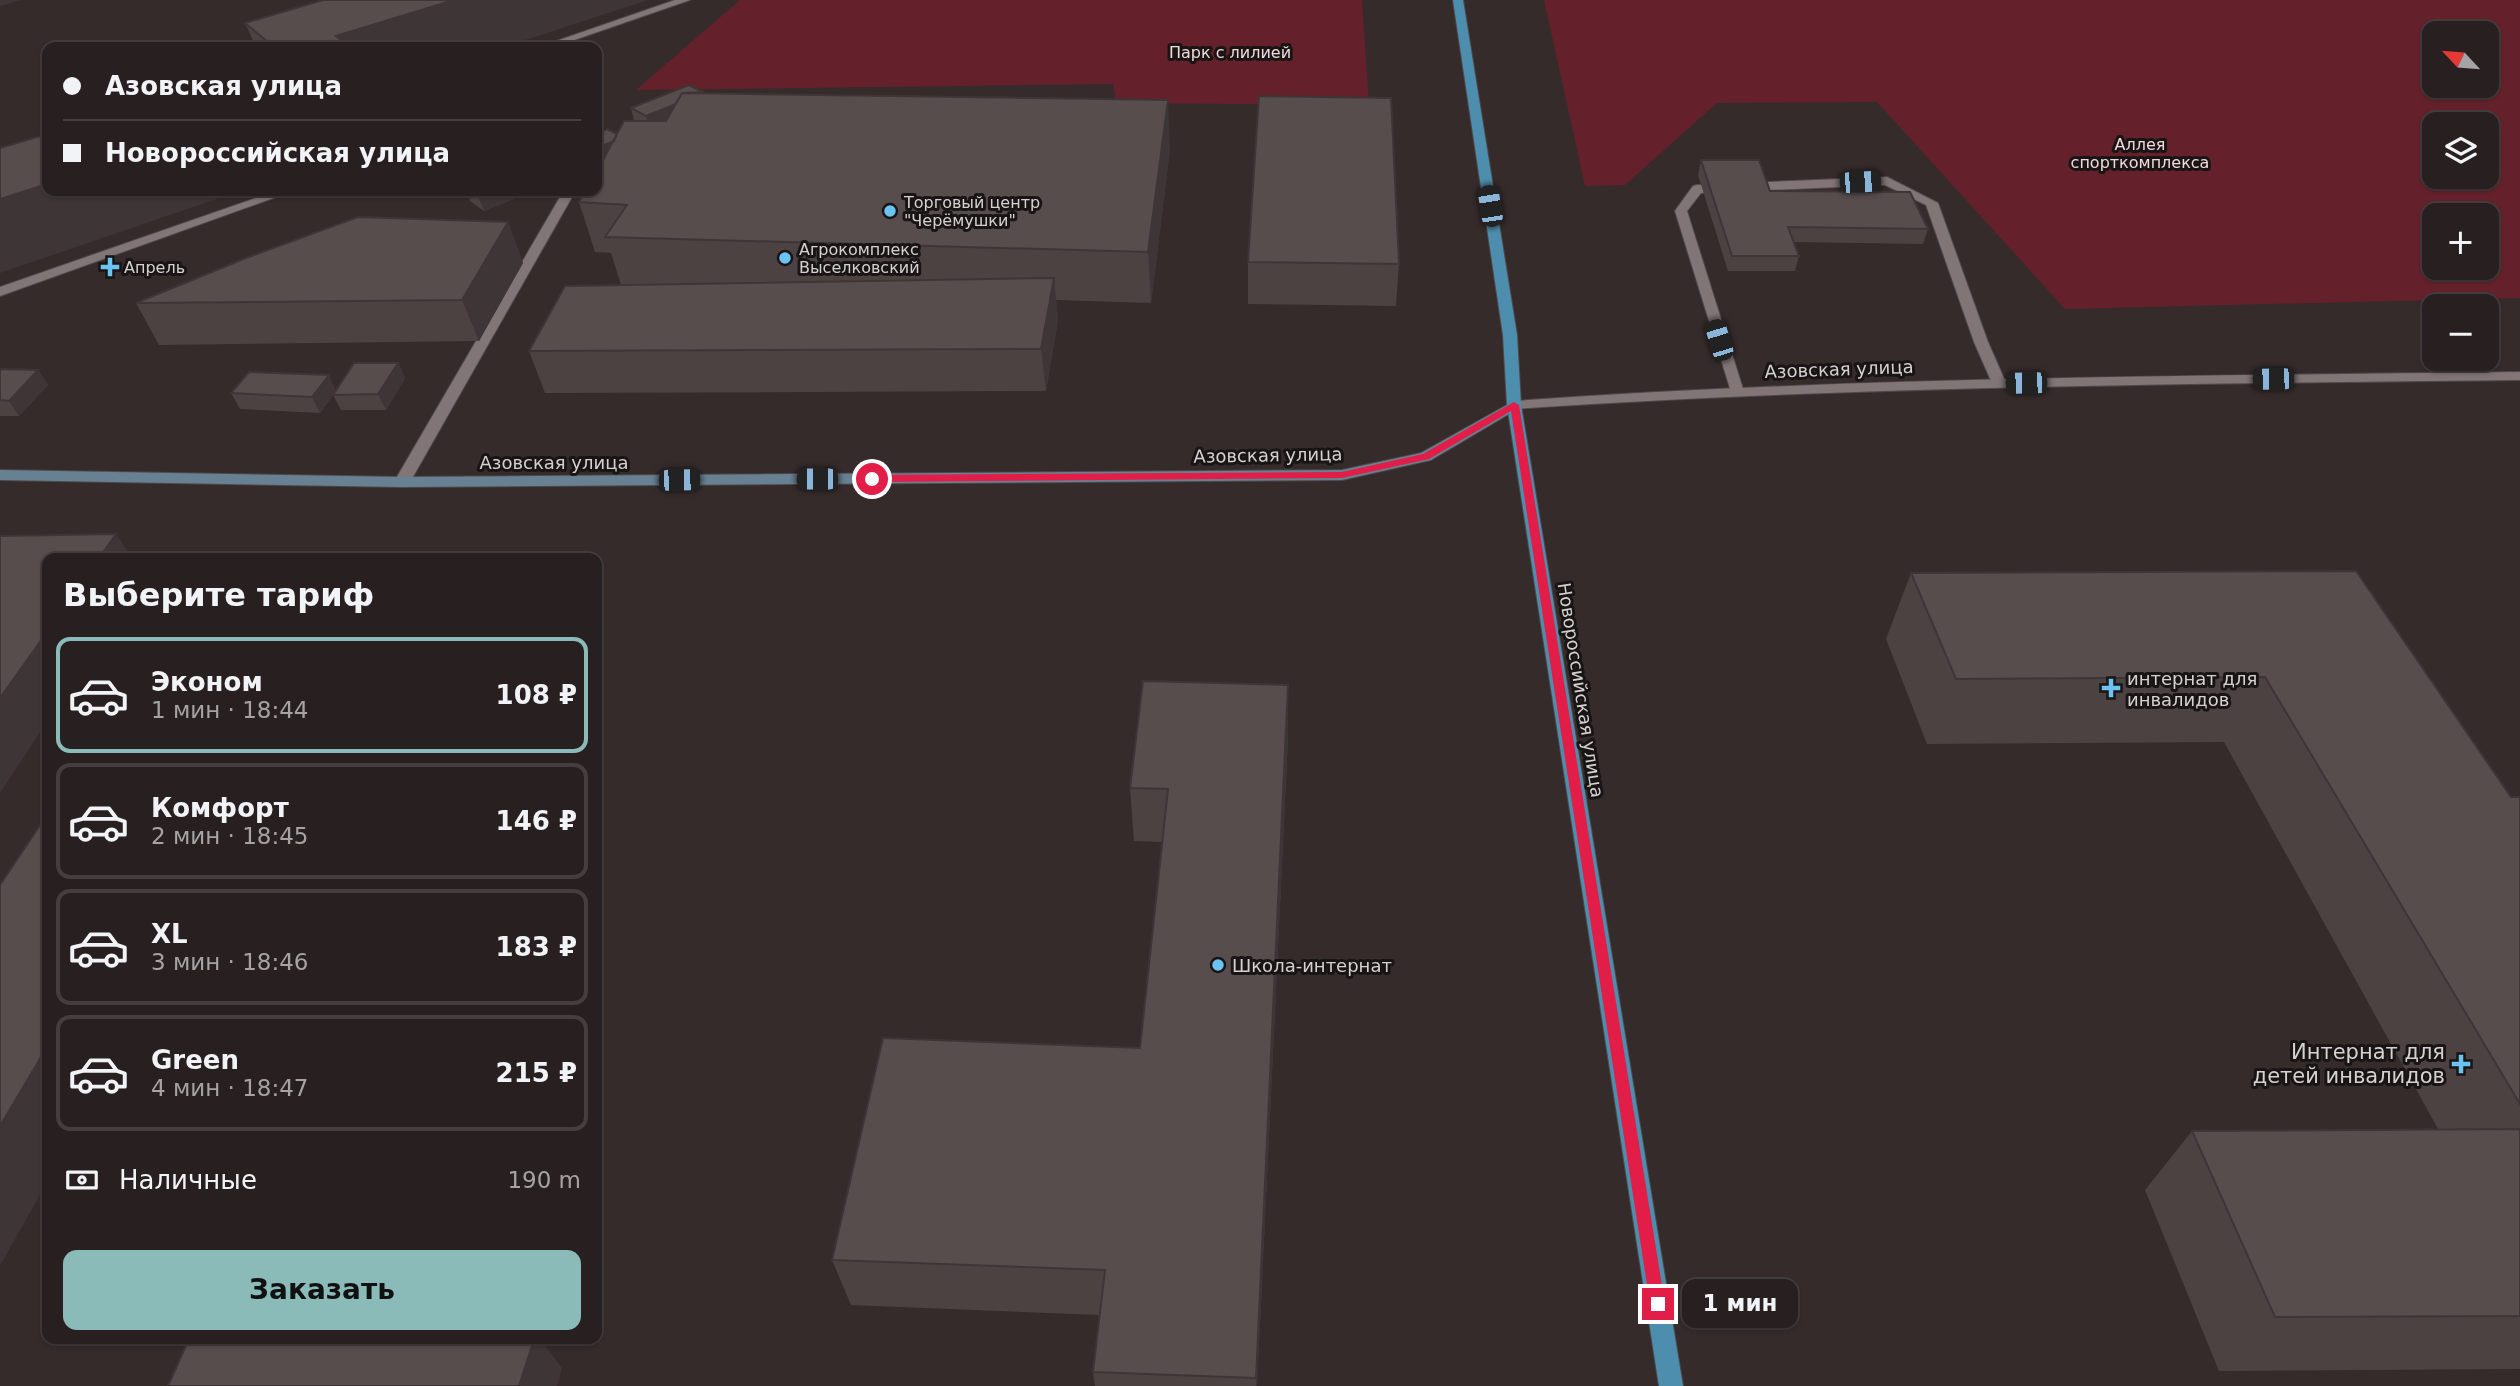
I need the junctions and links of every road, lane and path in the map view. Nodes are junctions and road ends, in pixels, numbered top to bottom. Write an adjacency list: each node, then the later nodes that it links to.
1 (685, 0): 3 (street)
2 (1458, 0): 10 (main road, Новороссийская улица)
3 (559, 42)
4 (273, 196): 6 (street)
5 (566, 197): 12 (street)
6 (0, 292)
7 (2520, 376): 8 (street, Азовская улица)
8 (1999, 383): 9 (street, Азовская улица); 9 (street)
9 (1737, 392): 10 (street, Азовская улица)
10 (1514, 405): 12 (main road, Азовская улица); 13 (main road, Новороссийская улица)
11 (0, 475): 12 (main road, Азовская улица)
12 (402, 482)
13 (1671, 1386)

